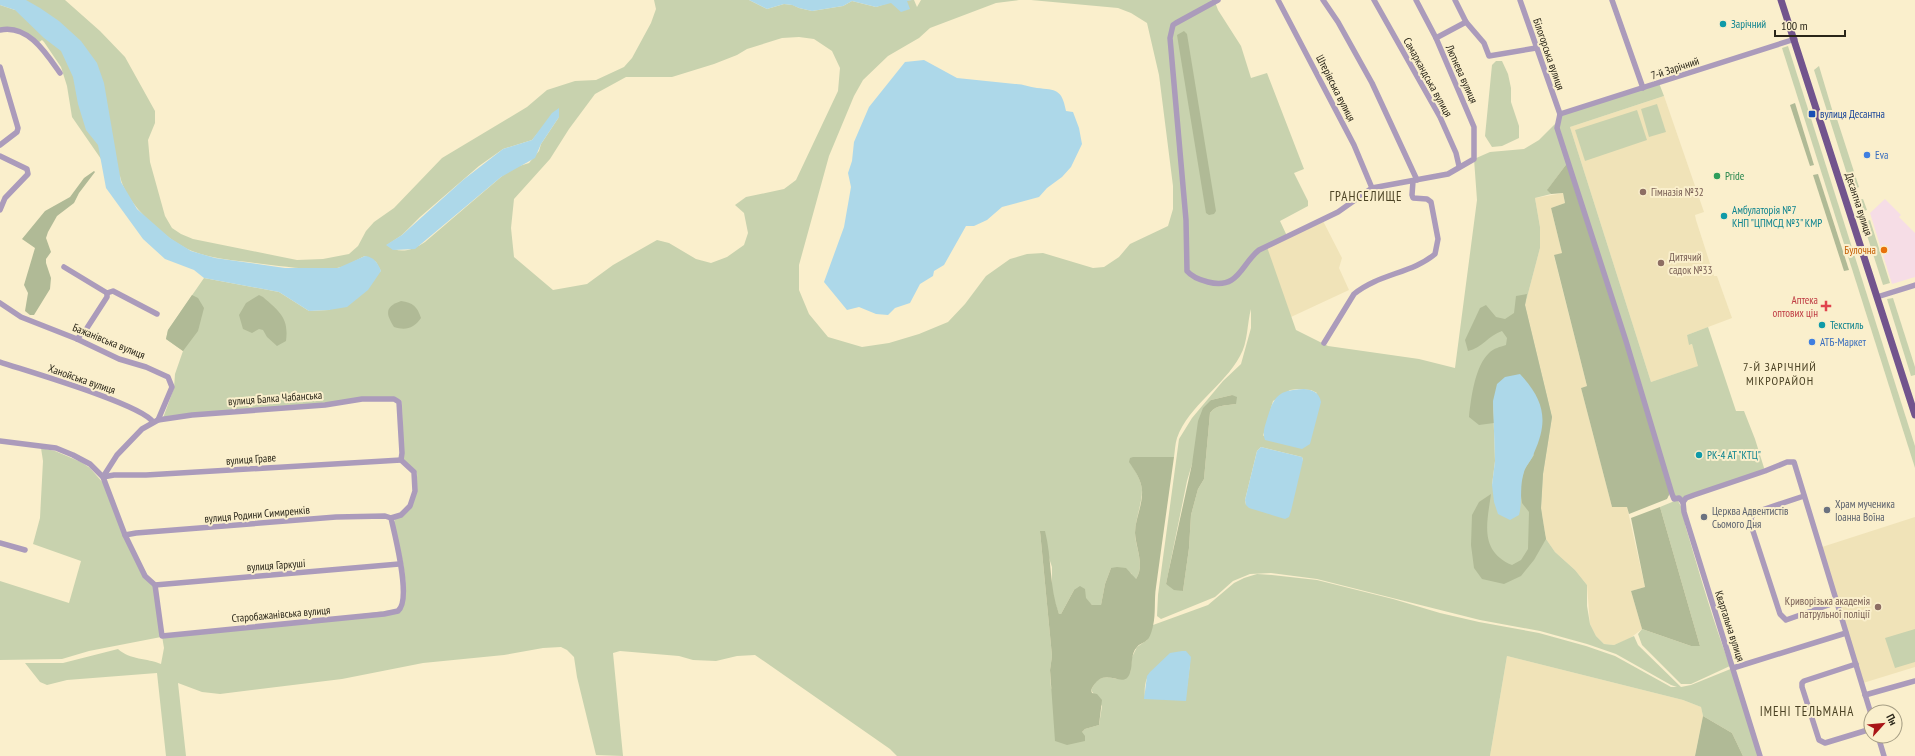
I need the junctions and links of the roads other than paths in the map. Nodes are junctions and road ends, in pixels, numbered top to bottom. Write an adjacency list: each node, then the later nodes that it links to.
1 (1218, 0): 23 (street)
2 (1278, 0): 23 (street, Штерівська вулиця)
3 (1323, 0): 22 (street)
4 (1374, 0): 21 (street, Самаркандська вулиця)
5 (1416, 0): 12 (street, Лютнева вулиця)
6 (1455, 0): 10 (street)
7 (1520, 0): 14 (street, Білогорська вулиця)
8 (1612, 0): 17 (street)
9 (1781, 0): 13 (main road, Десантна вулиця)
10 (1466, 22): 12 (street); 14 (street)
11 (0, 30): 16 (street)
12 (1436, 38): 21 (street, Лютнева вулиця)
13 (1795, 39): 17 (street, 7-й Зарічний); 28 (main road, Десантна вулиця)
14 (1536, 48): 18 (street, Білогорська вулиця)
15 (0, 66): 19 (street)
16 (60, 73)
17 (1643, 88): 18 (street, 7-й Зарічний)
18 (1560, 114): 40 (street)
19 (0, 145)
20 (0, 156): 24 (street)
21 (1459, 166): 22 (street)
22 (1415, 180): 23 (street); 32 (street)
23 (1372, 188)
24 (0, 210)
25 (64, 267): 27 (street)
26 (1915, 285): 28 (street)
27 (107, 293): 30 (street); 31 (street)
28 (1877, 297): 34 (main road, Десантна вулиця)
29 (0, 304): 31 (street, Бажанівська вулиця)
30 (157, 314)
31 (77, 339): 35 (street, Бажанівська вулиця)
32 (1324, 344)
33 (0, 362): 35 (street, Ханойська вулиця)
34 (1915, 415)
35 (156, 421): 37 (street, вулиця Балка Чабанська); 38 (street)
36 (0, 441): 38 (street)
37 (401, 460): 38 (street, вулиця Граве); 41 (street)
38 (103, 476): 42 (street)
39 (1804, 496): 40 (street); 47 (street); 47 (street)
40 (1683, 502): 50 (street, Квартальна вулиця)
41 (391, 518): 42 (street, вулиця Родини Симиренків); 45 (street)
42 (125, 535): 46 (street)
43 (0, 543): 44 (street)
44 (25, 550)
45 (399, 564): 46 (street, вулиця Гаркуші); 46 (street, Старобажанівська вулиця)
46 (155, 584)
47 (1837, 602): 48 (street)
48 (1846, 633): 49 (street); 50 (street)
49 (1856, 664): 52 (street); 54 (street)
50 (1733, 668): 56 (street, Квартальна вулиця)
51 (1915, 681): 52 (street)
52 (1865, 695): 53 (street)
53 (1868, 704)
54 (1863, 731)
55 (1880, 744): 57 (street)
56 (1760, 756)
57 (1884, 756)

